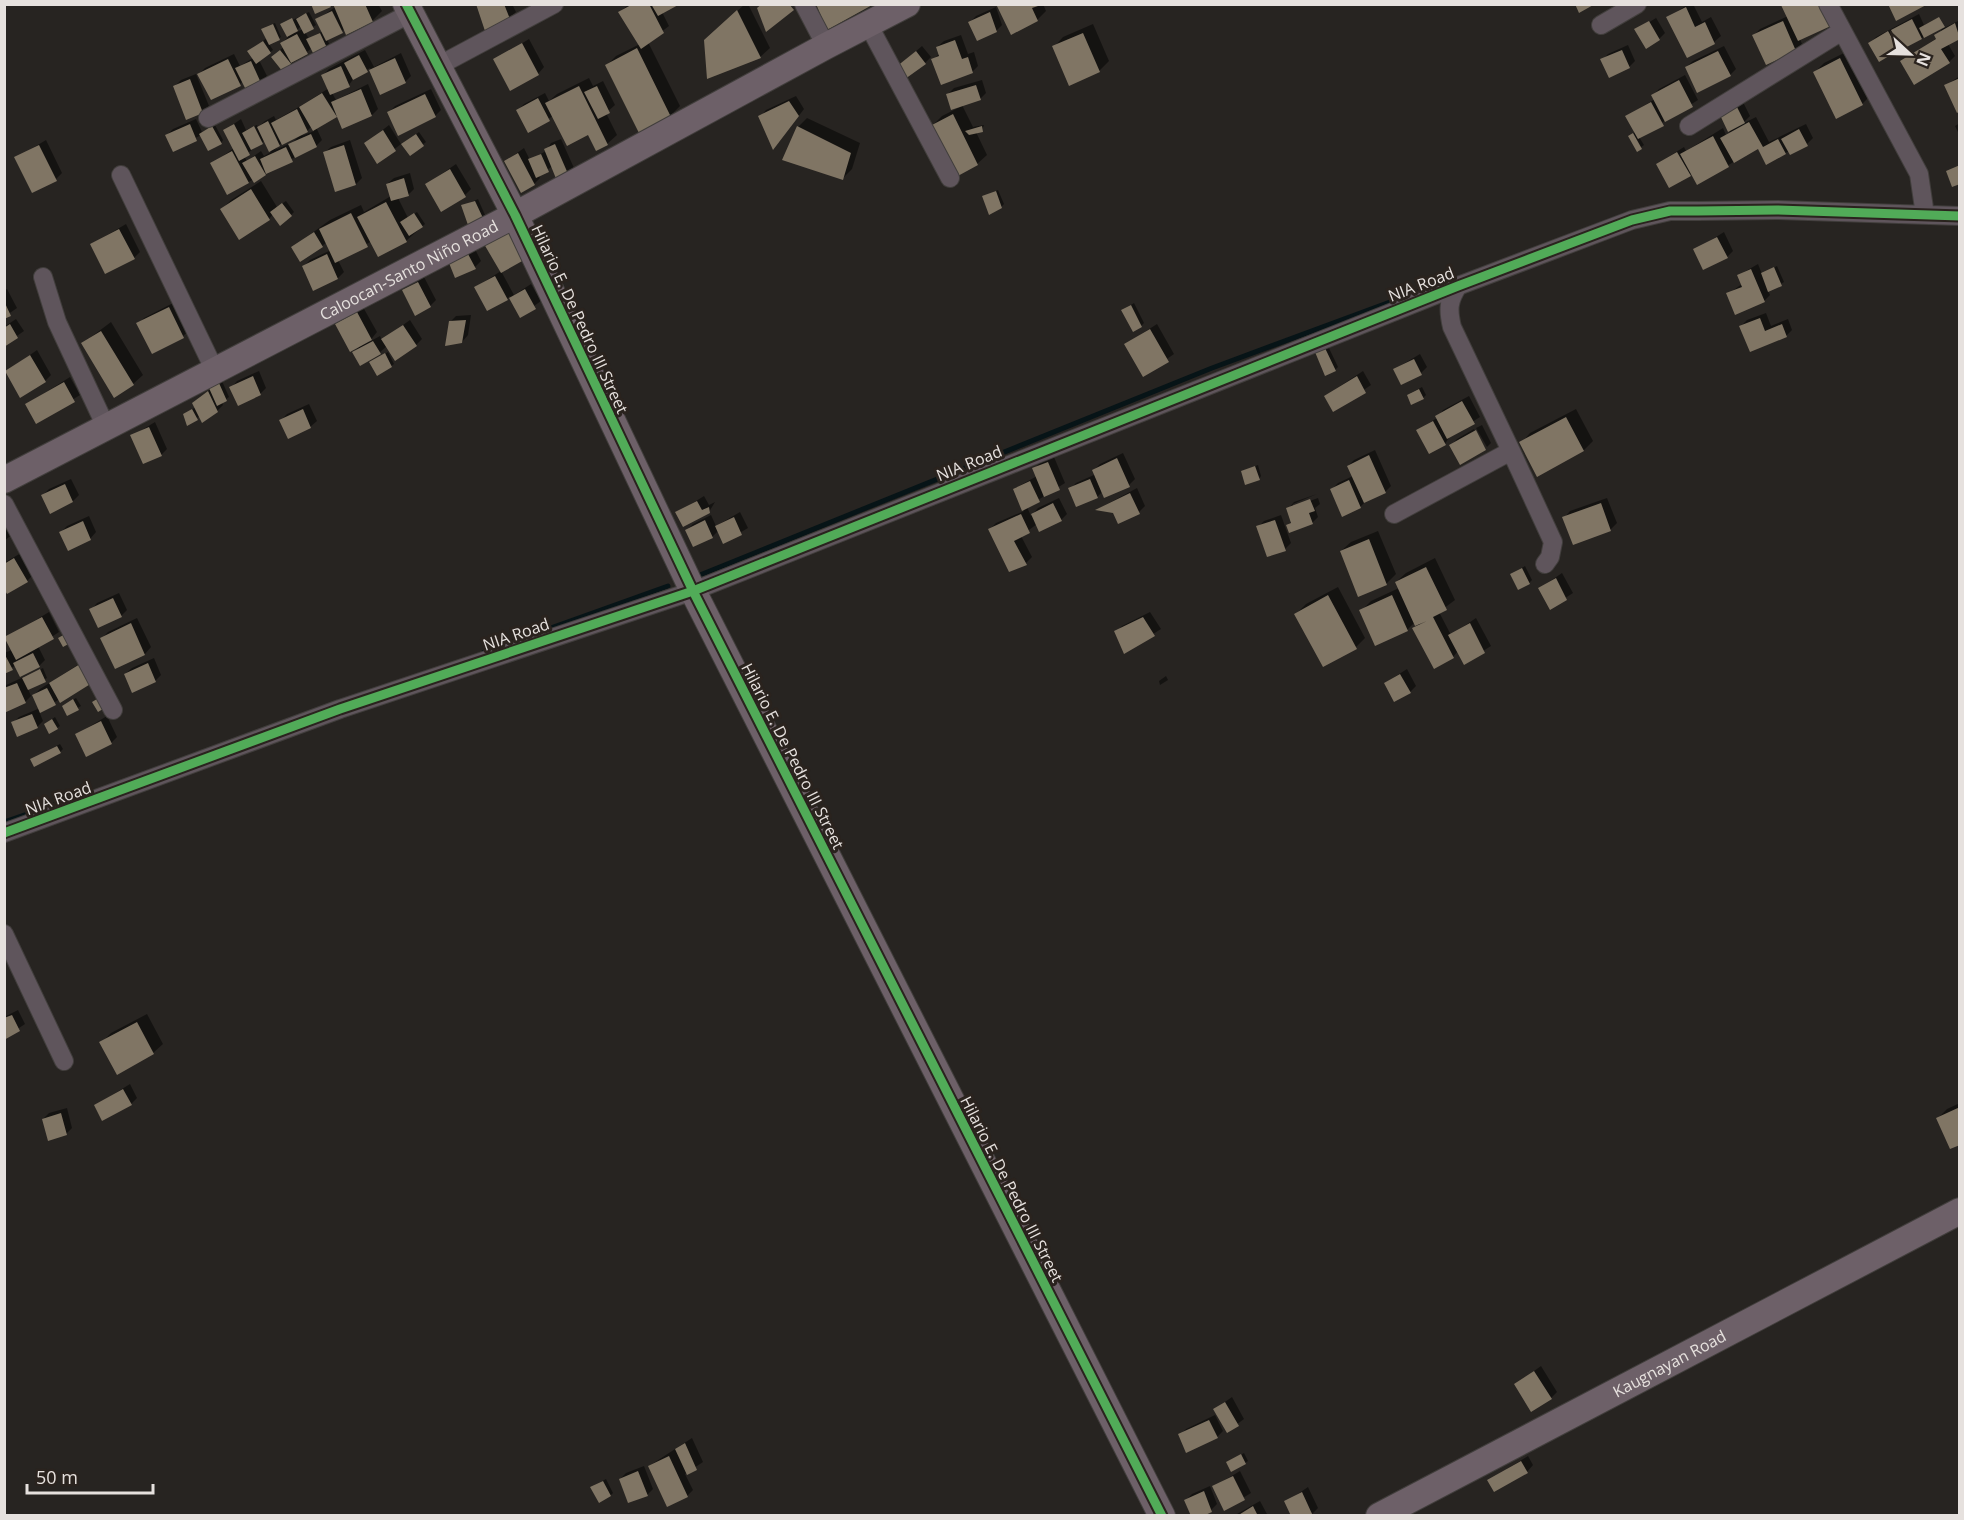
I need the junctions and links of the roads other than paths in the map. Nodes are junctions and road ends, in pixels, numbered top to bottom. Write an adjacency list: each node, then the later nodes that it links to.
1 (554, 4): 11 (street)
2 (804, 4): 10 (street)
3 (907, 4): 7 (street, Caloocan-Santo Niño Road)
4 (1637, 4): 8 (street)
5 (1828, 4): 9 (street)
6 (409, 9): 11 (street, Hilario E. De Pedro III Street); 12 (street)
7 (868, 24): 10 (street, Caloocan-Santo Niño Road); 15 (street)
8 (1601, 25)
9 (1842, 31): 13 (street); 16 (street)
10 (826, 46): 17 (street, Caloocan-Santo Niño Road)
11 (438, 66): 17 (street, Hilario E. De Pedro III Street)
12 (208, 118)
13 (1689, 126)
14 (121, 175): 21 (street)
15 (950, 178)
16 (1924, 206): 18 (street, NIA Road); 20 (street, NIA Road)
17 (514, 215): 21 (street, Caloocan-Santo Niño Road); 28 (street, Hilario E. De Pedro III Street)
18 (1959, 216)
19 (43, 278): 22 (street)
20 (1458, 286): 23 (street); 28 (street, NIA Road)
21 (214, 371): 22 (street, Caloocan-Santo Niño Road)
22 (106, 427): 24 (street, Caloocan-Santo Niño Road)
23 (1511, 451): 26 (street); 27 (street)
24 (4, 480)
25 (4, 504): 29 (street)
26 (1394, 514)
27 (1545, 564)
28 (693, 591): 30 (street, NIA Road); 34 (street, Hilario E. De Pedro III Street)
29 (113, 710)
30 (4, 833)
31 (4, 934): 32 (street)
32 (64, 1061)
33 (1959, 1211): 35 (street, Kaugnayan Road)
34 (1162, 1515)
35 (1379, 1515)

